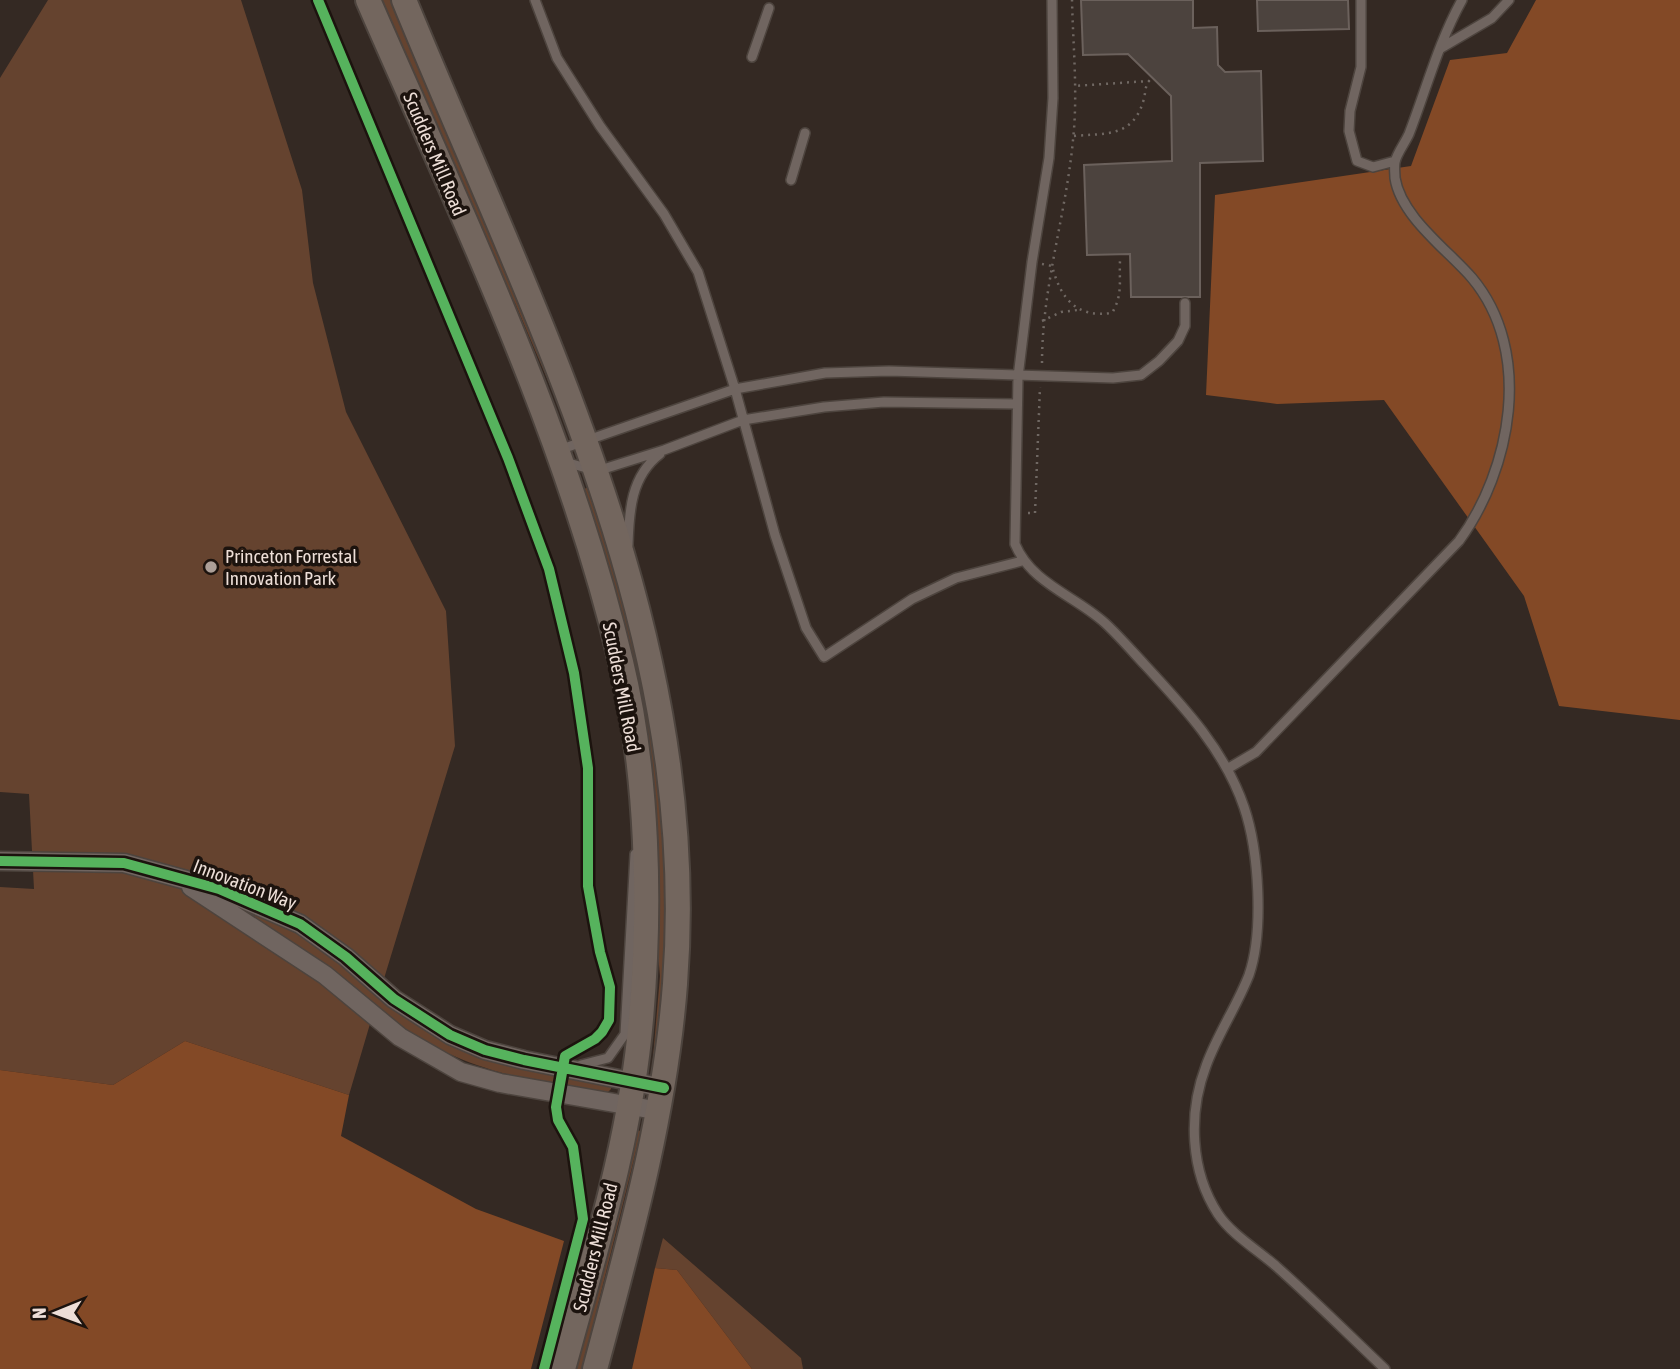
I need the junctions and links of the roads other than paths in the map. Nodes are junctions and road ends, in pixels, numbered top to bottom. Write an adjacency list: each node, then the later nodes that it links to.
1 (368, 0): 21 (main road, Scudders Mill Road)
2 (404, 0): 19 (main road, Scudders Mill Road)
3 (535, 0): 16 (lane)
4 (1052, 0): 15 (lane)
5 (1361, 0): 12 (lane)
6 (1462, 0): 9 (lane)
7 (1509, 0): 9 (lane)
8 (769, 8): 10 (lane)
9 (1441, 48): 12 (lane)
10 (752, 57)
11 (805, 133): 13 (lane)
12 (1395, 161): 25 (lane)
13 (791, 180)
14 (1185, 303): 15 (lane)
15 (1018, 377): 16 (lane); 17 (lane)
16 (735, 388): 18 (lane); 19 (lane)
17 (1017, 404): 18 (lane); 23 (lane)
18 (743, 420): 20 (lane); 23 (lane)
19 (586, 441): 21 (lane); 22 (main road, Scudders Mill Road)
20 (664, 450): 22 (lane); 24 (lane)
21 (558, 456): 22 (lane); 26 (main road, Scudders Mill Road)
22 (597, 471): 24 (main road, Scudders Mill Road)
23 (1022, 561): 25 (lane)
24 (627, 562): 33 (main road, Scudders Mill Road)
25 (1227, 769): 36 (lane)
26 (642, 829): 31 (lane); 32 (main road, Scudders Mill Road)
27 (0, 861): 28 (street, Innovation Way)
28 (170, 874): 29 (street, Innovation Way); 30 (street, Innovation Way)
29 (316, 935): 30 (street); 31 (street, Innovation Way)
30 (301, 958): 32 (street, Innovation Way)
31 (563, 1066): 32 (street, Innovation Way)
32 (632, 1095): 33 (street); 34 (main road, Scudders Mill Road)
33 (662, 1100): 35 (main road, Scudders Mill Road)
34 (563, 1369)
35 (595, 1369)
36 (1385, 1369)

